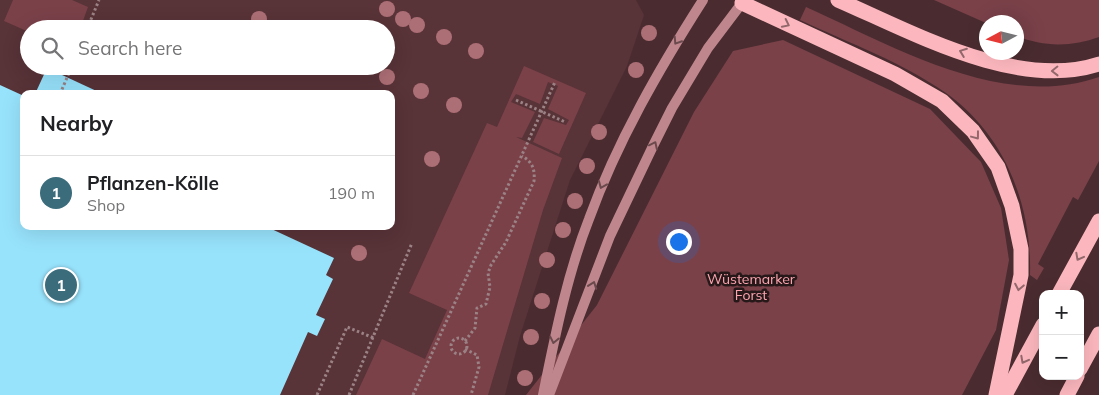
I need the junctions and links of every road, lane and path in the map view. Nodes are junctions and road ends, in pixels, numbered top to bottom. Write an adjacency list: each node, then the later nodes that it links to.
1 (99, 0): 5 (path)
2 (703, 0): 28 (main road, one-way to 28)
3 (838, 0): 6 (highway, one-way to 3)
4 (742, 3): 29 (main road, one-way to 4); 30 (highway, one-way to 30)
5 (91, 20)
6 (1099, 64)
7 (68, 75): 9 (path)
8 (554, 82): 11 (path)
9 (62, 90)
10 (516, 100): 11 (path)
11 (542, 111): 12 (path); 13 (path)
12 (565, 122)
13 (522, 156): 20 (path); 26 (path)
14 (1099, 221): 16 (highway, one-way to 16)
15 (412, 243): 19 (path)
16 (1062, 290)
17 (1039, 332): 31 (highway, one-way to 31)
18 (1099, 334): 22 (highway)
19 (374, 338): 24 (path); 25 (path)
20 (465, 341): 21 (path); 21 (path)
21 (465, 349): 27 (path)
22 (1084, 362)
23 (1074, 380): 32 (highway)
24 (317, 395)
25 (349, 395)
26 (413, 395)
27 (471, 395)
28 (543, 395)
29 (549, 395)
30 (996, 395)
31 (1005, 395)
32 (1067, 395)

